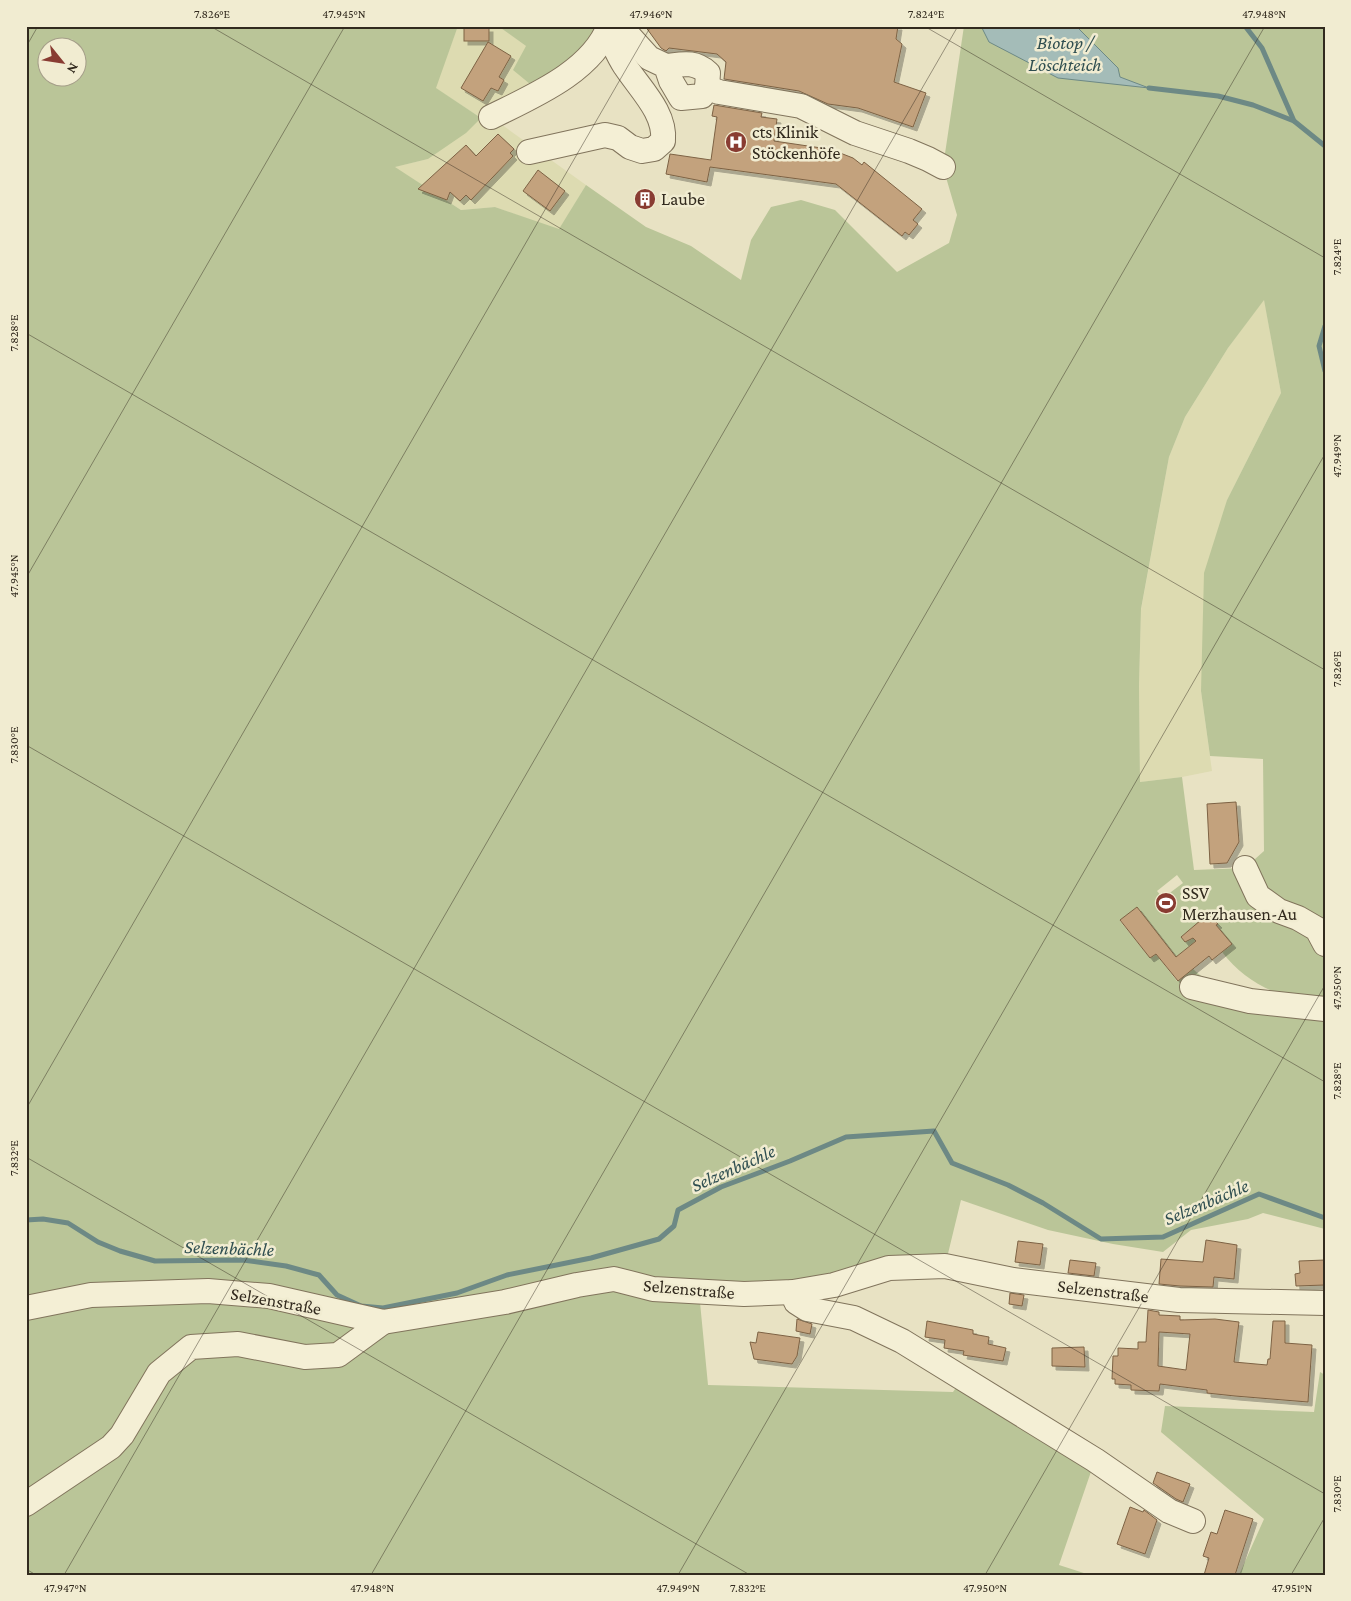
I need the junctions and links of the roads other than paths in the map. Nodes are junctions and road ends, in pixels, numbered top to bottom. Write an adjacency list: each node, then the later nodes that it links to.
1 (612, 28): 2 (street); 3 (street); 4 (street)
2 (491, 117)
3 (529, 152)
4 (943, 167)
5 (1245, 868): 6 (street)
6 (1325, 944)
7 (1192, 987): 8 (street)
8 (1325, 1009)
9 (793, 1292): 10 (street, Selzenstraße); 12 (street, Selzenstraße); 14 (street)
10 (1325, 1303)
11 (26, 1308): 12 (street, Selzenstraße)
12 (383, 1322): 13 (street)
13 (26, 1504)
14 (1193, 1522)

